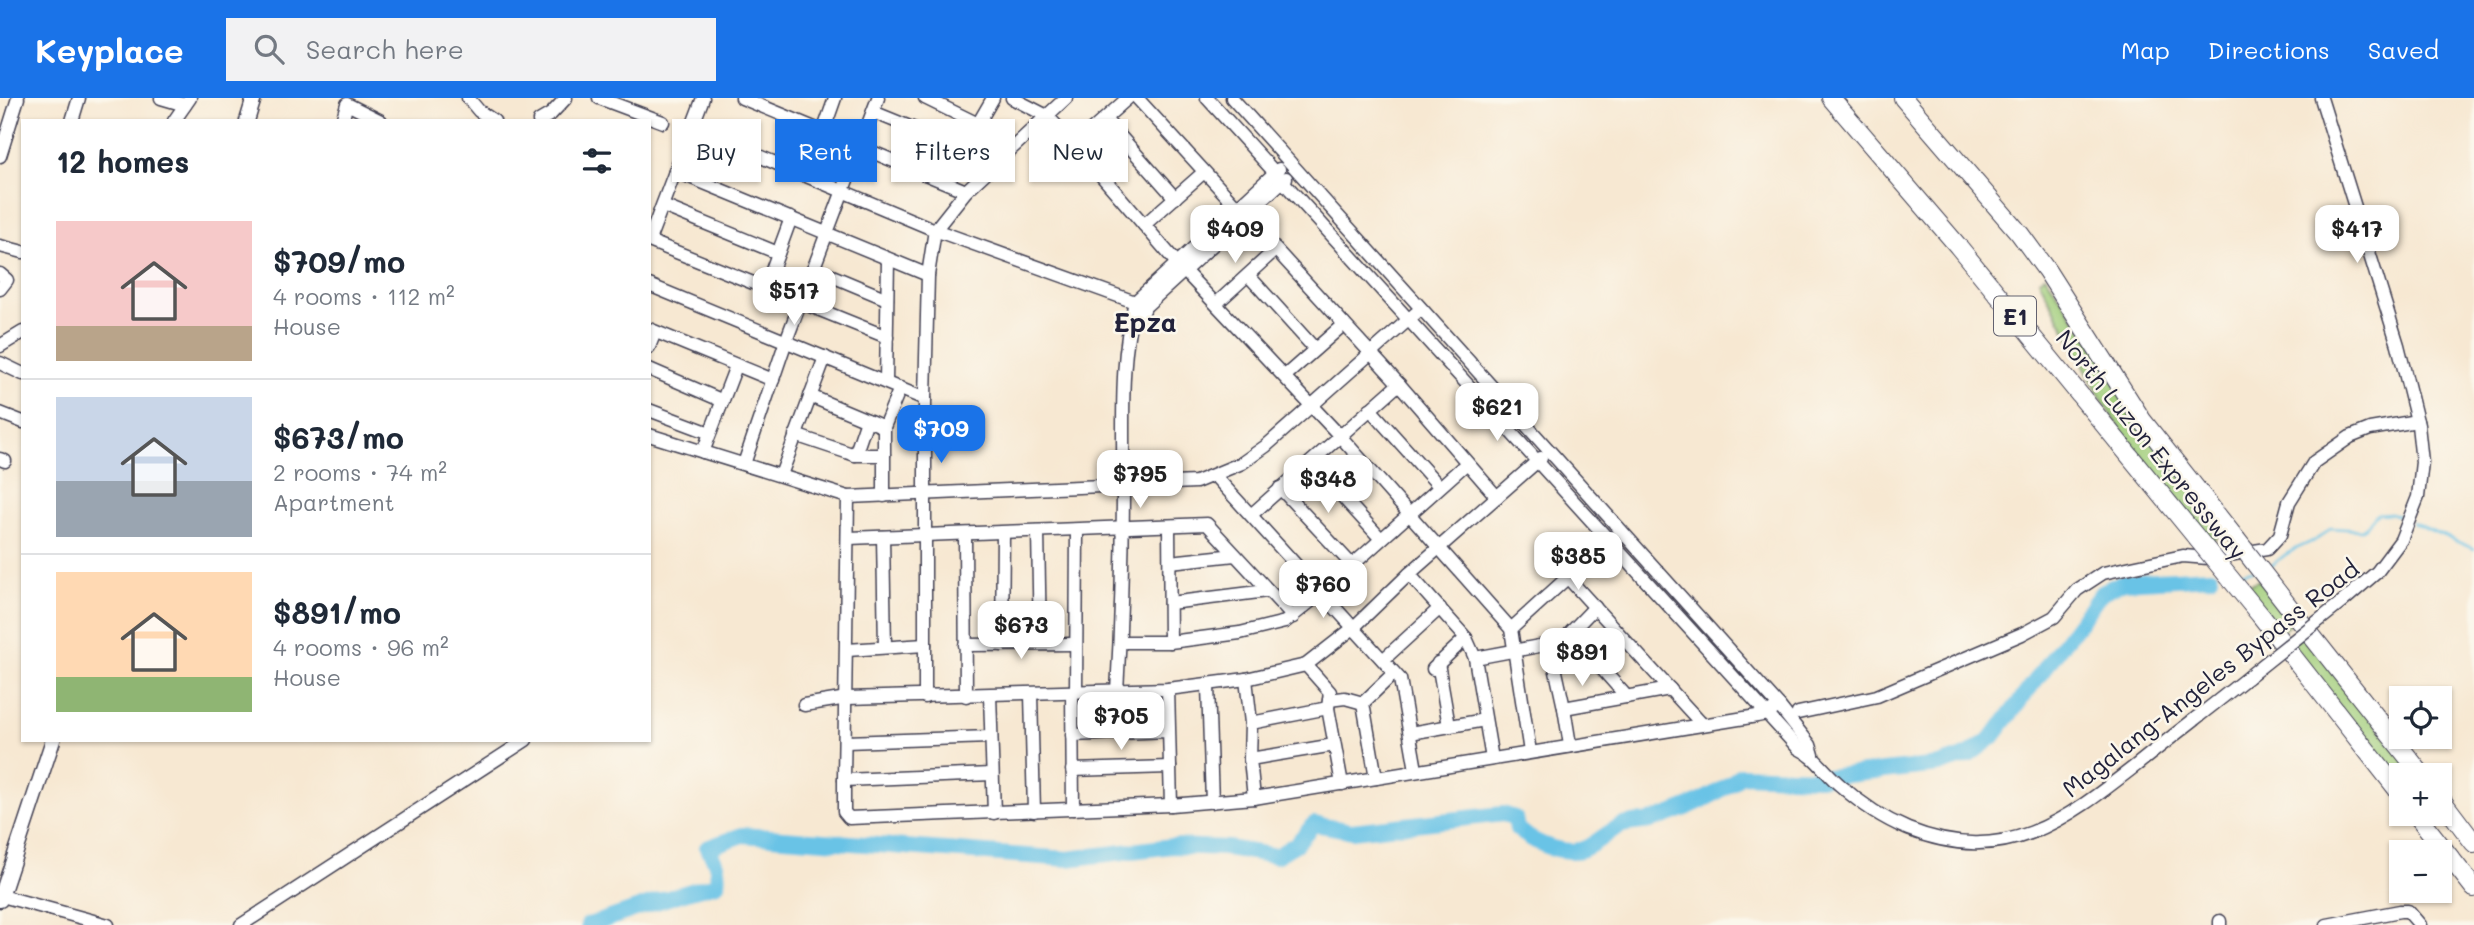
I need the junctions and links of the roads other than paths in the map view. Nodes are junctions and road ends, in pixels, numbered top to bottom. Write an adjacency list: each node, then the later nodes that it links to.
1 (18, 98): 46 (street)
2 (79, 98): 27 (street)
3 (162, 98): 23 (street)
4 (254, 98): 29 (main road)
5 (468, 98): 32 (street)
6 (566, 98): 33 (street)
7 (599, 98): 43 (street)
8 (703, 98): 34 (street)
9 (742, 98): 35 (street)
10 (835, 98): 36 (street)
11 (878, 98): 25 (street)
12 (925, 98): 39 (street)
13 (993, 98): 40 (street)
14 (1012, 98): 24 (street)
15 (1066, 98): 26 (street)
16 (1128, 98): 42 (street)
17 (1137, 98): 49 (street)
18 (1207, 98): 50 (street, Magalang-Angeles Bypass Road)
19 (1232, 98): 48 (street, Magalang-Angeles Bypass Road)
20 (1831, 98): 222 (highway, North Luzon Expressway / E1, bridge)
21 (1903, 98): 216 (highway, North Luzon Expressway / E1, bridge)
22 (2322, 98): 114 (street, Magalang-Angeles Bypass Road)
23 (188, 102): 28 (street)
24 (1029, 102): 26 (street)
25 (873, 112): 37 (street); 38 (street)
26 (1047, 116): 41 (street); 45 (street)
27 (73, 119)
28 (175, 119)
29 (248, 119)
30 (342, 119): 31 (street)
31 (377, 119)
32 (490, 119)
33 (542, 119)
34 (695, 119)
35 (792, 119)
36 (828, 119)
37 (870, 119)
38 (891, 119)
39 (968, 119)
40 (981, 119)
41 (1050, 119)
42 (1105, 119)
43 (663, 122)
44 (1128, 145): 59 (street)
45 (1015, 146)
46 (0, 156)
47 (761, 157): 57 (street)
48 (1292, 166): 50 (street); 85 (street, Magalang-Angeles Bypass Road)
49 (1204, 172): 59 (street); 61 (street)
50 (1278, 178): 61 (street); 86 (street, Magalang-Angeles Bypass Road)
51 (672, 182): 60 (street)
52 (703, 182): 62 (street)
53 (846, 182): 57 (street)
54 (944, 182): 58 (street)
55 (976, 182): 58 (street)
56 (1107, 182): 63 (street)
57 (843, 191): 64 (street); 65 (street)
58 (966, 191): 64 (street)
59 (1175, 198): 63 (street)
60 (663, 206): 66 (street); 71 (street)
61 (1239, 213): 69 (street); 73 (street)
62 (791, 218): 65 (street); 71 (street)
63 (1144, 225): 73 (street)
64 (935, 230): 76 (street); 84 (street)
65 (827, 233): 72 (street); 74 (street)
66 (651, 236)
67 (651, 242): 80 (street)
68 (0, 246): 70 (street)
69 (1275, 250): 77 (street); 87 (street)
70 (21, 251)
71 (778, 253): 80 (street)
72 (888, 259): 76 (street); 81 (street)
73 (1180, 266): 82 (street); 84 (street)
74 (813, 268): 81 (street); 83 (street)
75 (0, 274): 79 (street)
76 (928, 275): 106 (street)
77 (1248, 275): 82 (street); 93 (street)
78 (651, 286): 91 (street)
79 (0, 289)
80 (765, 289): 83 (street)
81 (887, 299): 90 (street)
82 (1217, 303): 100 (street)
83 (800, 304): 90 (street); 91 (street)
84 (1140, 306): 130 (street)
85 (1422, 307): 86 (street); 120 (street, Magalang-Angeles Bypass Road)
86 (1410, 319): 94 (street); 125 (street, Magalang-Angeles Bypass Road)
87 (1344, 324): 93 (street); 94 (street)
88 (652, 330): 97 (street)
89 (21, 333): 92 (street)
90 (887, 337): 102 (street)
91 (786, 341): 95 (street); 101 (street)
92 (0, 346)
93 (1315, 349): 100 (street)
94 (1371, 354): 103 (street); 108 (street)
95 (825, 357): 102 (street); 105 (street)
96 (0, 363): 99 (street)
97 (736, 366): 101 (street); 107 (street)
98 (651, 370): 107 (street)
99 (21, 373)
100 (1285, 376): 108 (street)
101 (773, 380): 127 (street)
102 (886, 382): 104 (street)
103 (1399, 384): 109 (street); 126 (street)
104 (900, 388): 106 (street); 115 (street)
105 (810, 396): 112 (street); 117 (street)
106 (925, 399): 133 (street)
107 (723, 401): 116 (street)
108 (1310, 405): 119 (street); 129 (street)
109 (1370, 409): 119 (street); 131 (street)
110 (651, 411): 116 (street)
111 (0, 413): 113 (street)
112 (867, 420): 115 (street); 122 (street)
113 (21, 421)
114 (2417, 421): 197 (street); 213 (street, Magalang-Angeles Bypass Road, bridge)
115 (884, 427): 123 (street)
116 (710, 433): 121 (street)
117 (795, 435): 122 (street); 128 (street)
118 (651, 436): 121 (street)
119 (1340, 436): 124 (street); 137 (street)
120 (1550, 450): 125 (street); 142 (street, Magalang-Angeles Bypass Road)
121 (704, 452): 127 (street)
122 (855, 455): 123 (street)
123 (884, 455): 135 (street)
124 (1311, 461): 132 (street); 149 (street)
125 (1536, 462): 136 (street); 150 (street, Magalang-Angeles Bypass Road)
126 (1466, 463): 131 (street); 136 (street)
127 (744, 464): 128 (street)
128 (781, 475): 134 (street)
129 (1215, 476): 130 (street); 138 (street)
130 (1124, 485): 133 (street); 140 (street)
131 (1439, 486): 137 (street)
132 (1280, 488): 138 (street); 154 (street)
133 (924, 495): 135 (street); 146 (street)
134 (848, 496): 135 (street); 148 (street)
135 (884, 496)
136 (1497, 497): 151 (street)
137 (1409, 514): 149 (street); 151 (street)
138 (1251, 515): 158 (street)
139 (1169, 526): 140 (street); 152 (street); 153 (street)
140 (1123, 528): 141 (street); 166 (street)
141 (1077, 530): 143 (street); 169 (street)
142 (1620, 530): 150 (street); 195 (street, Magalang-Angeles Bypass Road)
143 (1038, 531): 144 (street); 168 (street)
144 (1003, 533): 145 (street); 172 (street)
145 (965, 534): 146 (street); 171 (street)
146 (923, 535): 147 (street); 170 (street)
147 (883, 537): 148 (street); 173 (street)
148 (849, 538): 174 (street)
149 (1381, 538): 154 (street)
150 (1608, 541): 156 (street); 198 (street, Magalang-Angeles Bypass Road)
151 (1438, 548): 155 (street); 164 (street)
152 (1235, 555): 153 (street); 157 (street)
153 (1170, 562): 159 (street)
154 (1352, 565): 158 (street)
155 (1409, 574): 161 (street); 163 (street)
156 (1569, 578): 160 (street); 164 (street)
157 (1267, 591): 159 (street); 162 (street)
158 (1321, 593): 162 (street); 163 (street)
159 (1170, 603): 167 (street)
160 (1595, 607): 183 (street); 189 (street)
161 (1440, 608): 165 (street); 177 (street)
162 (1293, 617): 167 (street)
163 (1352, 629): 177 (street); 178 (street)
164 (1511, 629): 175 (street)
165 (1466, 638): 176 (street); 202 (street)
166 (1120, 642): 167 (street); 185 (street)
167 (1170, 642)
168 (1040, 643): 169 (street); 172 (street)
169 (1076, 644): 184 (street)
170 (925, 645): 173 (street); 190 (street)
171 (965, 645): 172 (street); 188 (street)
172 (1002, 645)
173 (884, 647): 174 (street)
174 (847, 650): 191 (street)
175 (1514, 651): 176 (street); 196 (street); 212 (street)
176 (1475, 658): 199 (street)
177 (1383, 660): 179 (street)
178 (1306, 666): 180 (street); 192 (street)
179 (1394, 673): 193 (street); 204 (street)
180 (1246, 679): 181 (street); 200 (street)
181 (1208, 686): 182 (street); 226 (street)
182 (1168, 689): 185 (street); 203 (street)
183 (1670, 689): 189 (street); 201 (street)
184 (1074, 692): 185 (street); 186 (street); 205 (street)
185 (1117, 692)
186 (1031, 694): 187 (street); 229 (street)
187 (989, 695): 188 (street); 206 (street)
188 (966, 696): 190 (street)
189 (1628, 696): 196 (street)
190 (925, 697): 191 (street)
191 (847, 698): 194 (street); 209 (street)
192 (1329, 704): 193 (street); 200 (street); 210 (street)
193 (1363, 704): 221 (street)
194 (804, 705)
195 (1779, 706): 198 (street); 213 (street, Magalang-Angeles Bypass Road)
196 (1563, 708): 211 (street)
197 (1798, 713)
198 (1767, 714): 201 (street); 213 (street, Magalang-Angeles Bypass Road)
199 (1485, 720): 202 (street); 215 (street)
200 (1251, 723): 214 (street)
201 (1700, 723): 211 (street)
202 (1449, 726): 204 (street)
203 (1168, 731): 205 (street); 217 (street)
204 (1410, 733): 219 (street)
205 (1072, 735): 218 (street)
206 (990, 737): 209 (street); 220 (street)
207 (52, 742): 235 (main road)
208 (523, 742): 238 (street)
209 (846, 742): 223 (street)
210 (1334, 745): 214 (street); 224 (street)
211 (1570, 745): 212 (street)
212 (1530, 752): 215 (street)
213 (1815, 758)
214 (1250, 759): 225 (street)
215 (1492, 759): 219 (street)
216 (2412, 763)
217 (1170, 767): 218 (street); 227 (street)
218 (1072, 770): 228 (street)
219 (1416, 770): 221 (street)
220 (992, 774): 223 (street); 230 (street)
221 (1376, 778): 224 (street)
222 (2389, 779)
223 (844, 780): 230 (street)
224 (1342, 784): 225 (street)
225 (1254, 798): 226 (street)
226 (1212, 802): 227 (street)
227 (1171, 806): 228 (street)
228 (1073, 809): 229 (street)
229 (1034, 811): 230 (street)
230 (994, 813)
231 (2452, 814): 233 (highway)
232 (2425, 826): 234 (highway)
233 (2474, 843)
234 (2470, 883): 236 (highway)
235 (1, 898): 237 (street)
236 (2474, 901)
237 (108, 925)
238 (241, 925)
239 (2327, 925): 240 (street)
240 (2420, 925)

